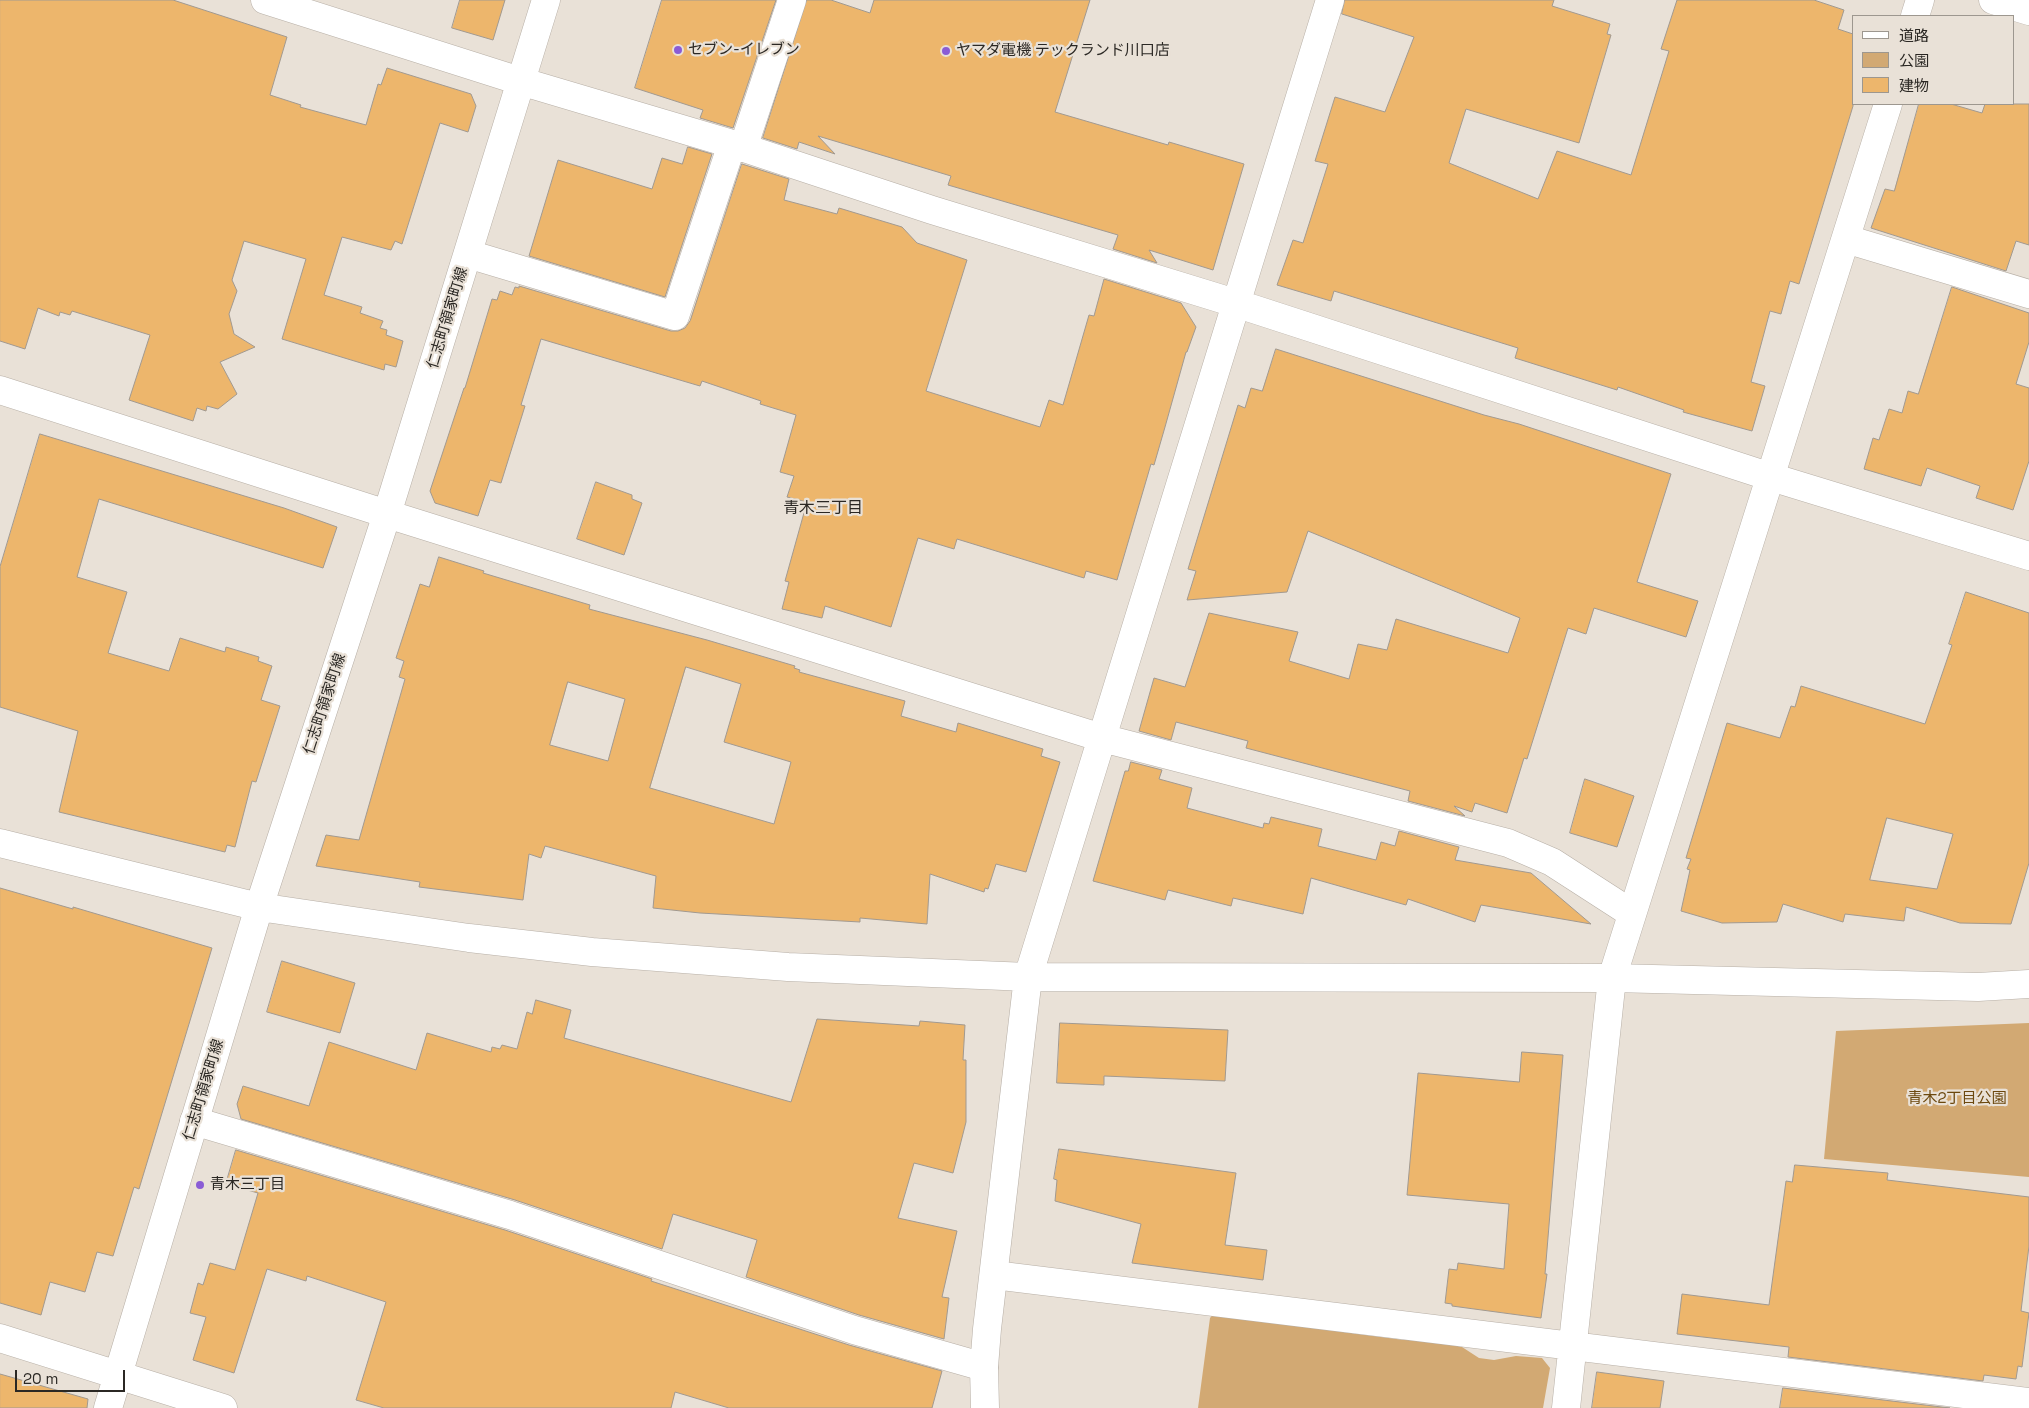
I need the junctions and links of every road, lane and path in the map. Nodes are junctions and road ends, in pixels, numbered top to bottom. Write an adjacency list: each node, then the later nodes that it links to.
1 (265, 0): 9 (street)
2 (546, 0): 9 (street, 仁志町領家町線)
3 (792, 0): 11 (street)
4 (1330, 0): 15 (street)
5 (1920, 0): 8 (street)
6 (1993, 0): 7 (street)
7 (2029, 11)
8 (1915, 15)
9 (520, 81): 11 (street); 13 (street, 仁志町領家町線)
10 (1888, 105): 12 (street)
11 (738, 146): 13 (street); 15 (street)
12 (1846, 238): 14 (street); 17 (street)
13 (468, 254): 18 (street, 仁志町領家町線)
14 (2029, 294)
15 (1235, 303): 17 (street); 20 (street)
16 (0, 390): 18 (street)
17 (1771, 477): 19 (street); 23 (street)
18 (387, 514): 20 (street); 22 (street, 仁志町領家町線)
19 (2029, 556)
20 (1102, 738): 23 (street); 24 (street)
21 (0, 843): 22 (street)
22 (259, 907): 24 (street); 27 (street, 仁志町領家町線)
23 (1631, 913): 25 (street)
24 (1028, 977): 25 (street); 28 (street)
25 (1612, 978): 26 (street); 30 (street)
26 (2029, 984)
27 (194, 1121): 31 (street); 32 (street, 仁志町領家町線)
28 (994, 1275): 30 (street); 31 (street)
29 (0, 1338): 32 (street)
30 (1574, 1346): 33 (street); 37 (street)
31 (984, 1367): 36 (street)
32 (118, 1376): 34 (street, 仁志町領家町線); 35 (street)
33 (2029, 1402)
34 (108, 1408)
35 (223, 1408)
36 (985, 1408)
37 (1566, 1408)

